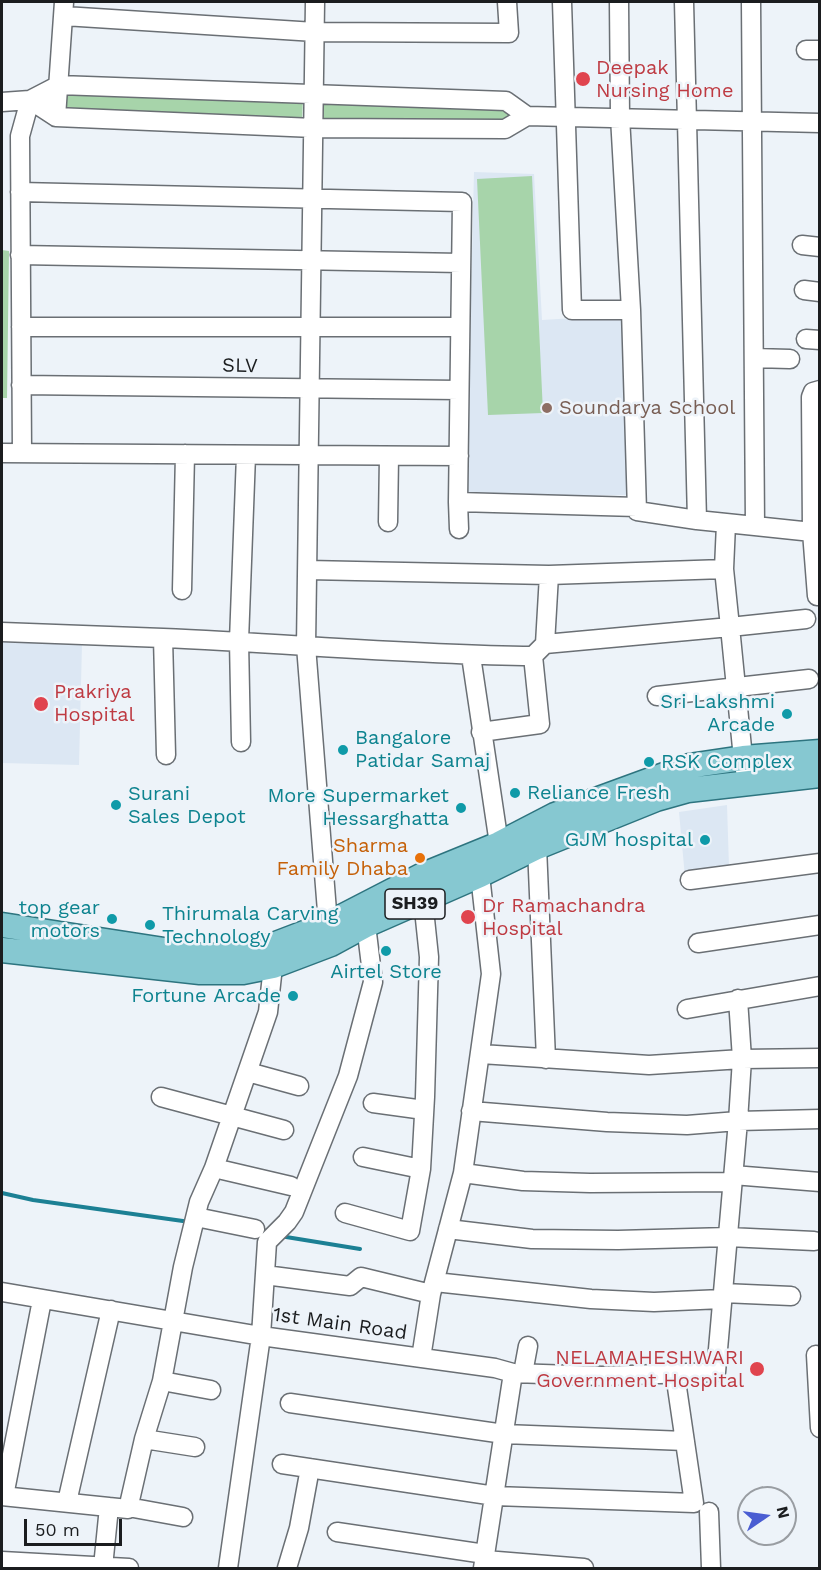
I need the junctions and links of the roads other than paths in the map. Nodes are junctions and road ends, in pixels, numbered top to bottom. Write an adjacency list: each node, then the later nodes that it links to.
1 (315, 2): 8 (street)
2 (507, 2): 8 (street)
3 (562, 2): 14 (street)
4 (619, 2): 16 (street)
5 (684, 2): 17 (street)
6 (751, 2): 18 (street)
7 (64, 9): 8 (street); 9 (street)
8 (315, 32): 10 (street)
9 (59, 85): 10 (street); 11 (street); 15 (street)
10 (314, 94): 13 (street); 20 (street)
11 (30, 100): 12 (street); 15 (street); 21 (street)
12 (2, 102)
13 (527, 116): 14 (street); 20 (street)
14 (567, 116): 16 (street); 26 (street)
15 (56, 117): 20 (street)
16 (620, 117): 17 (street); 26 (street)
17 (686, 120): 18 (street); 45 (street)
18 (753, 120): 19 (street); 30 (street)
19 (819, 123)
20 (314, 128): 22 (street)
21 (20, 192): 22 (street); 23 (street)
22 (312, 199): 24 (street); 25 (street)
23 (20, 255): 24 (street); 27 (street)
24 (312, 261): 25 (street); 28 (street)
25 (461, 263): 29 (street)
26 (631, 310): 44 (street)
27 (21, 327): 28 (street); 32 (street)
28 (311, 327): 29 (street); 33 (street)
29 (460, 327): 34 (street)
30 (754, 358): 31 (street); 48 (street)
31 (790, 359)
32 (21, 385): 33 (street, SLV); 37 (street)
33 (310, 389): 34 (street, SLV); 40 (street)
34 (459, 390): 42 (street)
35 (819, 390): 50 (street)
36 (2, 453): 37 (street)
37 (22, 453): 38 (street)
38 (185, 454): 39 (street); 54 (street)
39 (246, 455): 40 (street); 60 (street)
40 (309, 455): 41 (street); 52 (street)
41 (389, 456): 42 (street); 46 (street)
42 (459, 456): 43 (street)
43 (458, 502): 44 (street); 49 (street)
44 (637, 507): 45 (street)
45 (697, 520): 47 (street)
46 (388, 522)
47 (726, 524): 48 (street); 51 (street)
48 (755, 526): 50 (street)
49 (459, 529)
50 (816, 532): 55 (street)
51 (724, 569): 53 (street); 57 (street)
52 (308, 570): 53 (street); 61 (street)
53 (549, 575): 62 (street)
54 (182, 590)
55 (817, 596)
56 (806, 619): 57 (street)
57 (730, 627): 62 (street); 65 (street)
58 (2, 632): 59 (street)
59 (163, 638): 60 (street); 70 (street)
60 (239, 641): 61 (street); 68 (street)
61 (306, 646): 63 (street); 80 (street)
62 (539, 650): 63 (street); 67 (street)
63 (471, 656): 67 (street)
64 (809, 679): 65 (street)
65 (735, 687): 66 (street); 71 (street)
66 (657, 696)
67 (481, 732): 74 (street)
68 (241, 742)
69 (819, 752): 71 (main road)
70 (165, 755)
71 (743, 758): 73 (street); 74 (main road)
72 (819, 776): 73 (main road, SH39)
73 (747, 782): 75 (main road, SH39)
74 (499, 844): 80 (main road)
75 (537, 847): 77 (main road, SH39); 92 (street)
76 (819, 863): 78 (street)
77 (480, 875): 79 (main road, SH39); 90 (street)
78 (690, 880)
79 (423, 900): 82 (main road, SH39); 98 (street)
80 (328, 924): 81 (main road)
81 (2, 925)
82 (366, 925): 86 (main road, SH39); 117 (street)
83 (819, 925): 84 (street)
84 (698, 943)
85 (2, 950): 86 (main road, SH39)
86 (273, 966): 94 (street)
87 (819, 986): 88 (street)
88 (738, 999): 89 (street); 93 (street)
89 (687, 1009)
90 (481, 1054): 92 (street); 99 (street)
91 (819, 1058): 93 (street)
92 (546, 1059): 93 (street)
93 (742, 1059): 102 (street)
94 (248, 1072): 95 (street); 100 (street)
95 (300, 1086)
96 (161, 1097): 100 (street)
97 (373, 1103): 98 (street)
98 (424, 1110): 106 (street)
99 (471, 1111): 102 (street); 107 (street)
100 (233, 1116): 103 (street); 105 (street)
101 (819, 1119): 102 (street)
102 (738, 1121): 108 (street)
103 (284, 1130)
104 (363, 1157): 106 (street)
105 (214, 1168): 110 (street); 112 (street)
106 (422, 1169): 111 (street)
107 (463, 1173): 108 (street); 113 (street)
108 (732, 1178): 109 (street); 115 (street)
109 (819, 1182)
110 (291, 1186)
111 (345, 1213)
112 (195, 1217): 114 (street); 124 (street)
113 (448, 1228): 115 (street); 118 (street)
114 (255, 1229)
115 (728, 1237): 116 (street); 120 (street)
116 (814, 1241)
117 (265, 1275): 118 (street); 125 (street)
118 (433, 1288): 120 (street); 128 (street)
119 (2, 1292): 122 (street, 1st Main Road)
120 (723, 1296): 121 (street); 130 (street, 1st Main Road)
121 (791, 1296)
122 (42, 1300): 123 (street, 1st Main Road); 141 (street)
123 (111, 1310): 124 (street, 1st Main Road); 143 (street)
124 (172, 1321): 125 (street, 1st Main Road); 131 (street)
125 (261, 1336): 128 (street, 1st Main Road); 153 (street)
126 (528, 1346): 129 (street)
127 (816, 1355): 134 (street)
128 (421, 1358): 129 (street, 1st Main Road)
129 (518, 1373): 130 (street, 1st Main Road); 135 (street)
130 (675, 1374): 137 (street)
131 (162, 1381): 132 (street); 136 (street)
132 (211, 1390)
133 (290, 1403): 135 (street)
134 (819, 1428)
135 (504, 1434): 137 (street); 142 (street)
136 (144, 1439): 138 (street); 145 (street)
137 (685, 1441): 142 (street)
138 (195, 1447)
139 (282, 1464): 140 (street)
140 (310, 1468): 142 (street); 154 (street)
141 (3, 1496): 143 (street)
142 (495, 1496): 150 (street)
143 (67, 1502): 144 (street)
144 (109, 1507): 145 (street); 151 (street)
145 (128, 1507): 147 (street)
146 (709, 1512): 156 (street)
147 (183, 1516)
148 (337, 1532): 150 (street)
149 (2, 1561): 151 (street)
150 (484, 1561): 155 (street)
151 (103, 1567): 152 (street)
152 (129, 1569)
153 (228, 1569)
154 (287, 1569)
155 (584, 1569)
156 (711, 1569)

